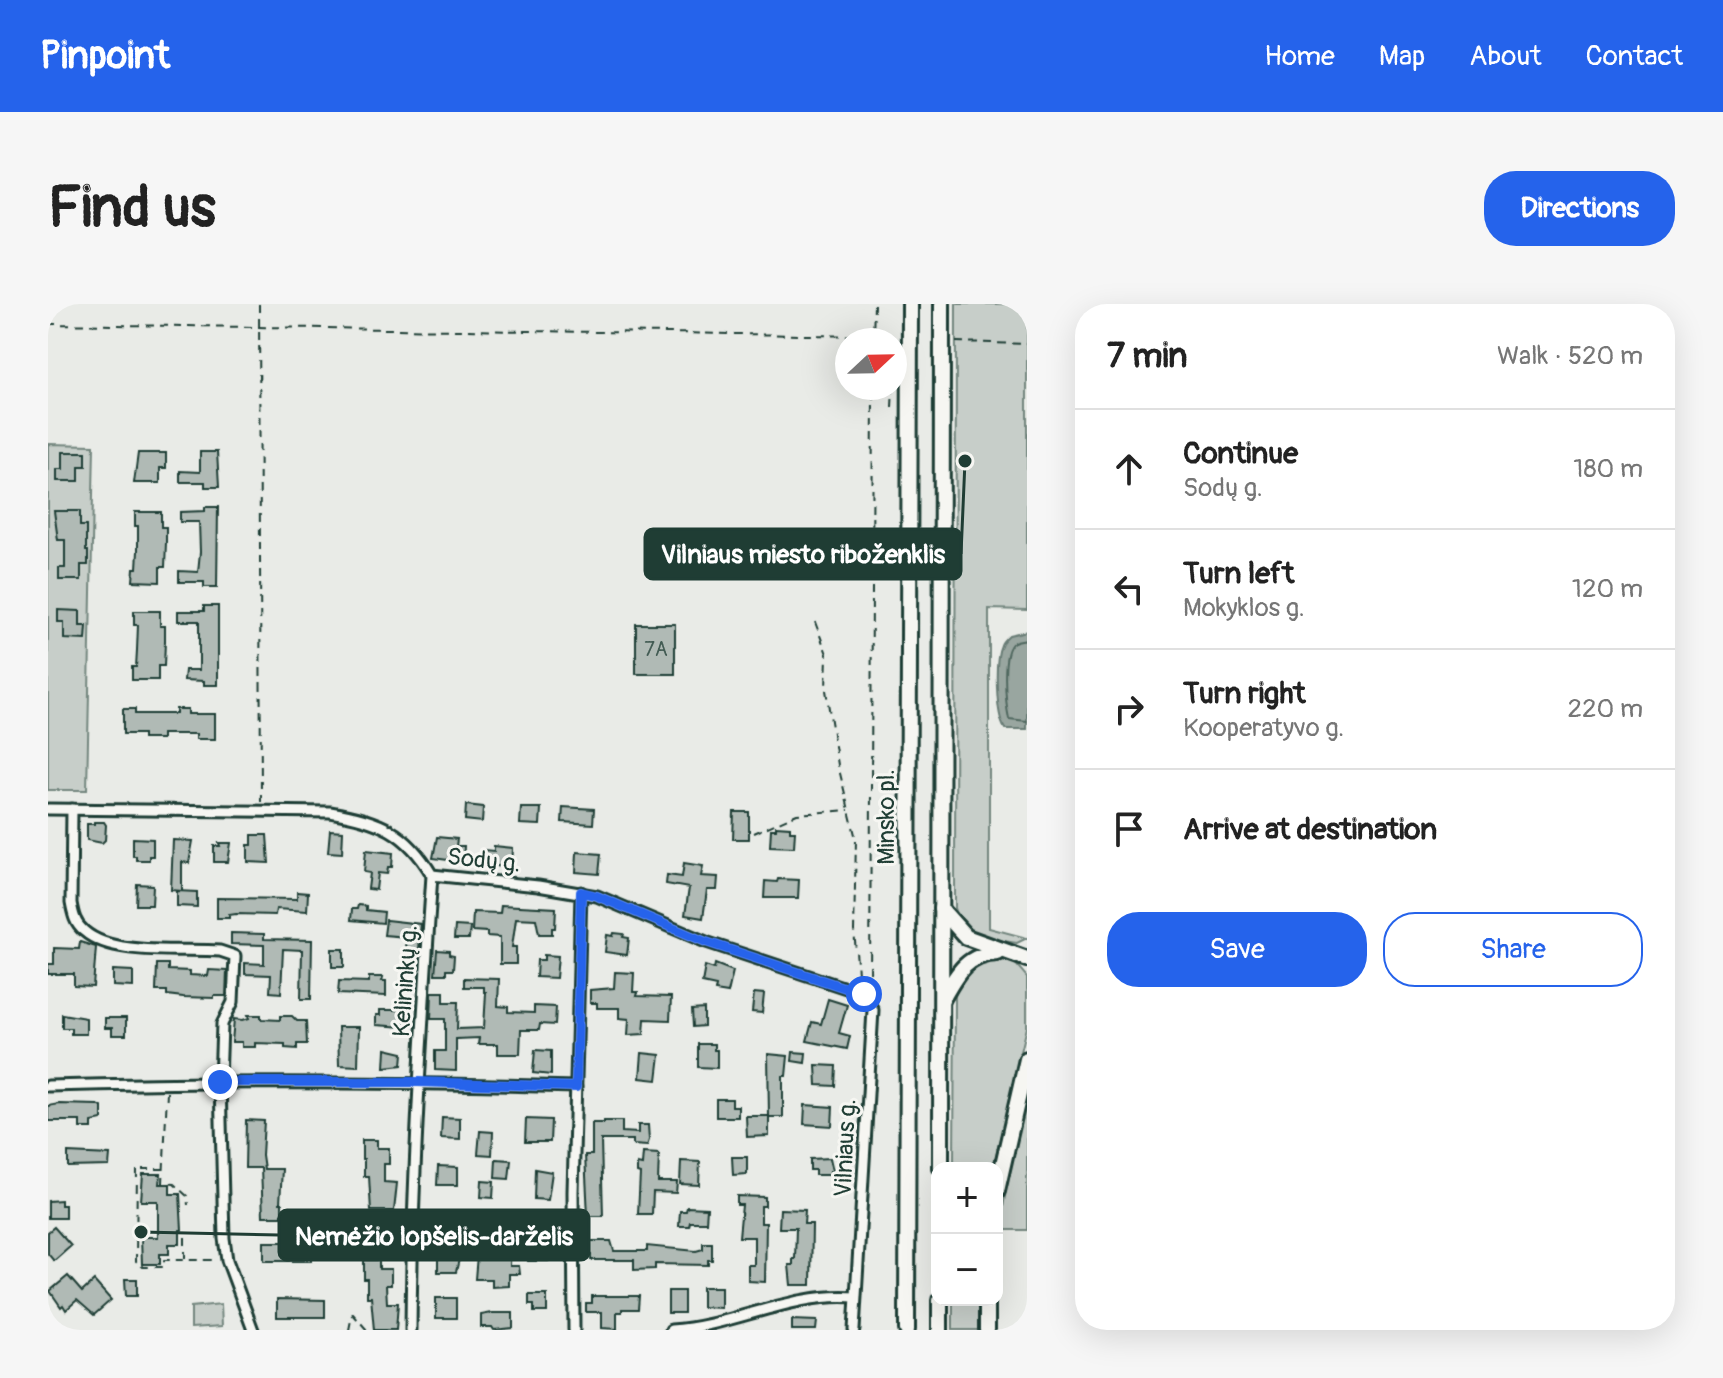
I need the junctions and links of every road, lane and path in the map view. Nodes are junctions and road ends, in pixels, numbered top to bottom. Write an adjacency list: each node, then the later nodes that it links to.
1 (259, 304): 6 (path)
2 (874, 304): 7 (path)
3 (910, 304): 51 (highway, Minsko pl.)
4 (942, 304): 9 (highway)
5 (48, 324): 6 (path)
6 (259, 326): 8 (path); 18 (path)
7 (873, 328)
8 (835, 337)
9 (942, 341): 10 (path); 22 (highway)
10 (1027, 344)
11 (873, 400): 27 (path)
12 (892, 400): 13 (path)
13 (892, 407)
14 (815, 622): 17 (path)
15 (48, 809): 16 (street, Sodų g.)
16 (72, 809): 18 (street, Sodų g.); 29 (street)
17 (849, 810): 19 (path); 25 (path)
18 (261, 811): 20 (street, Sodų g.)
19 (754, 833)
20 (432, 875): 21 (street, Sodų g.); 30 (street, Kelininkų g.)
21 (581, 892): 25 (street, Sodų g.); 33 (street)
22 (941, 909): 23 (highway); 26 (highway)
23 (1007, 953): 24 (highway); 26 (highway)
24 (1027, 959)
25 (858, 992): 27 (street, Sodų g.)
26 (941, 1001): 34 (highway)
27 (870, 1002): 41 (street, Vilniaus g.)
28 (1027, 1059): 35 (highway)
29 (220, 1082): 30 (street); 31 (street); 40 (street)
30 (418, 1082): 33 (street); 47 (street, Kelininkų g.)
31 (168, 1083): 32 (street); 36 (path)
32 (48, 1086)
33 (576, 1087): 48 (street)
34 (941, 1162)
35 (1003, 1165)
36 (164, 1169): 37 (path); 39 (path)
37 (188, 1205)
38 (188, 1233): 39 (path)
39 (185, 1260): 40 (path)
40 (227, 1260): 44 (street)
41 (855, 1297): 49 (street); 50 (street, Vilniaus g.)
42 (940, 1306): 52 (highway)
43 (987, 1306): 53 (highway)
44 (253, 1330)
45 (349, 1330): 46 (path)
46 (367, 1330)
47 (411, 1330)
48 (574, 1330)
49 (671, 1330)
50 (854, 1330)
51 (907, 1330)
52 (940, 1330)
53 (987, 1330)

